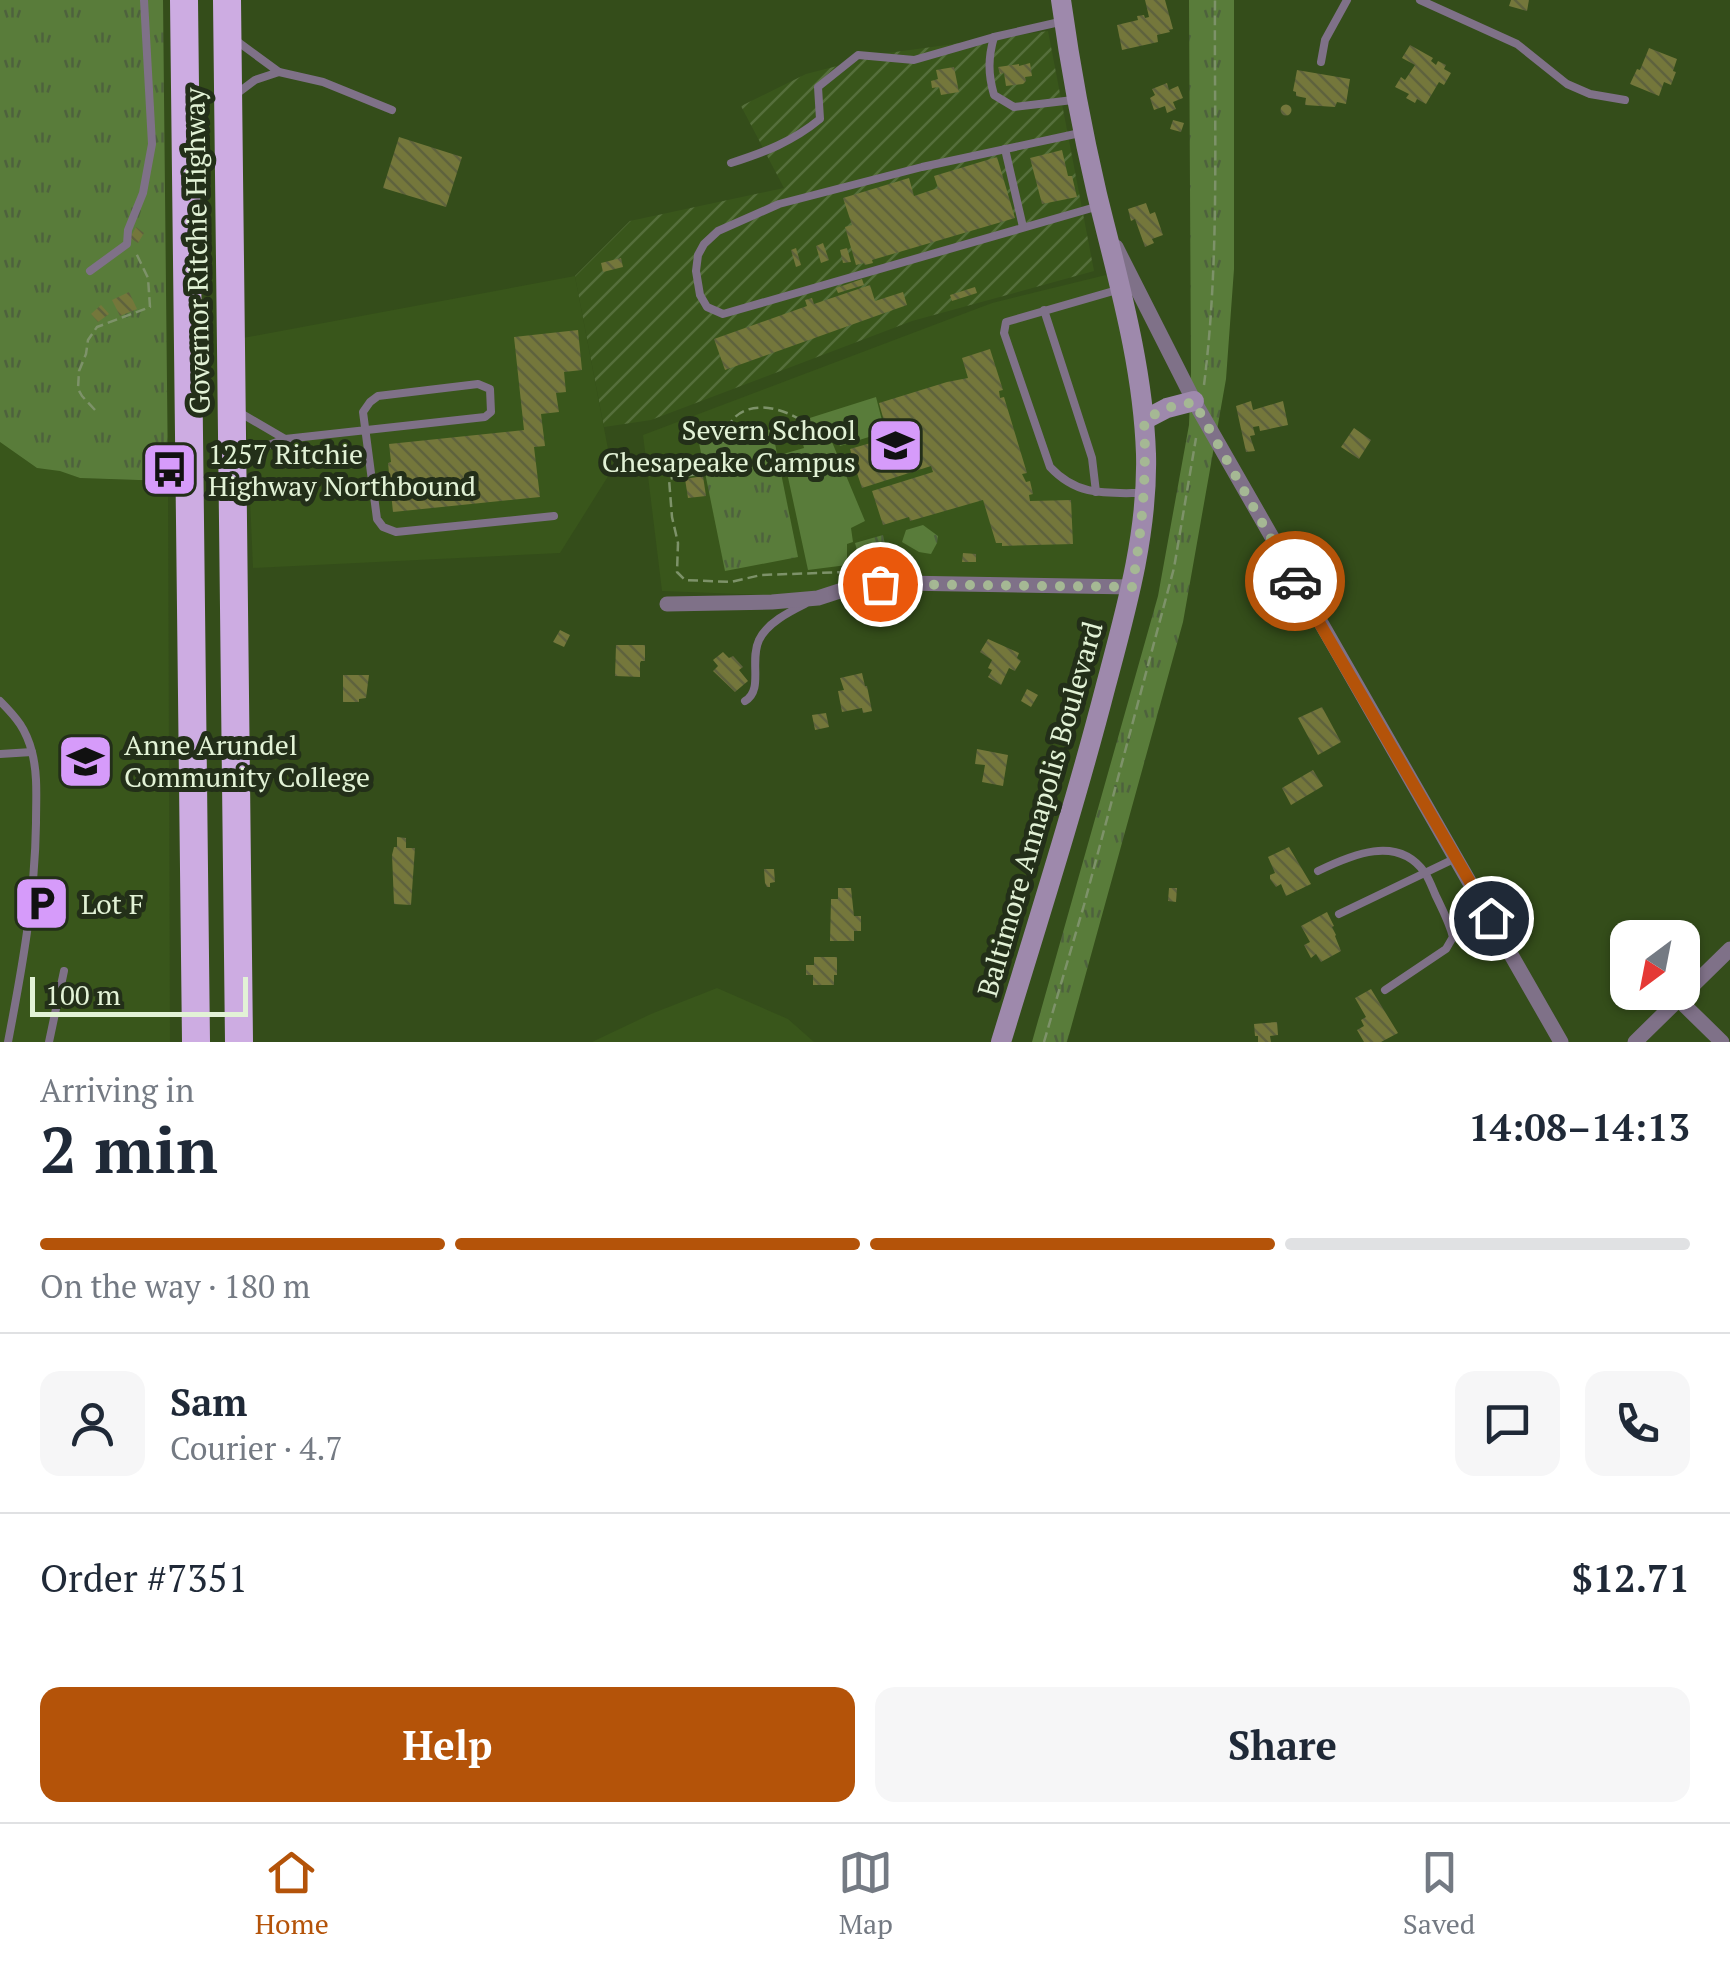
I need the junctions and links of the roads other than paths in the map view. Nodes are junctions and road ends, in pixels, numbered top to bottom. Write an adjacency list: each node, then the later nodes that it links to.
1 (144, 0): 21 (lane)
2 (184, 0): 52 (highway, Governor Ritchie Highway)
3 (227, 0): 7 (highway, Governor Ritchie Highway)
4 (1347, 0): 9 (lane)
5 (1420, 0): 13 (lane)
6 (1062, 10): 8 (lane); 12 (street, Baltimore Annapolis Boulevard)
7 (227, 32): 10 (lane); 11 (highway, Governor Ritchie Highway)
8 (994, 37): 12 (lane); 17 (lane)
9 (1321, 62)
10 (279, 72): 11 (lane); 14 (lane)
11 (228, 100): 25 (highway, Governor Ritchie Highway)
12 (1078, 100): 15 (street, Baltimore Annapolis Boulevard)
13 (1625, 100)
14 (392, 110)
15 (1084, 132): 16 (lane); 18 (street, Baltimore Annapolis Boulevard)
16 (1005, 149): 19 (lane); 19 (lane)
17 (731, 163)
18 (1100, 206): 19 (lane); 20 (street, Baltimore Annapolis Boulevard)
19 (1024, 228)
20 (1107, 231): 22 (street, Baltimore Annapolis Boulevard); 24 (street)
21 (90, 270)
22 (1121, 289): 23 (lane); 26 (street, Baltimore Annapolis Boulevard)
23 (1044, 310): 30 (lane); 30 (lane)
24 (1198, 397): 26 (street); 40 (street)
25 (232, 408): 28 (lane); 29 (highway, Governor Ritchie Highway)
26 (1144, 420): 31 (street, Baltimore Annapolis Boulevard)
27 (364, 432): 27 (lane); 28 (lane); 32 (lane)
28 (285, 439): 29 (lane)
29 (232, 458): 53 (highway, Governor Ritchie Highway)
30 (1096, 492): 31 (lane)
31 (1144, 493): 33 (street, Baltimore Annapolis Boulevard)
32 (554, 516)
33 (1132, 587): 34 (street); 54 (street, Baltimore Annapolis Boulevard)
34 (818, 598): 35 (street); 36 (lane)
35 (667, 604)
36 (745, 700)
37 (0, 701): 38 (lane)
38 (32, 752): 39 (lane); 50 (lane)
39 (0, 754)
40 (1456, 858): 42 (lane); 55 (street)
41 (1318, 871): 42 (lane)
42 (1425, 873): 43 (lane); 47 (lane)
43 (1338, 914)
44 (1730, 949): 46 (street)
45 (64, 971): 51 (lane)
46 (1700, 978)
47 (1385, 990)
48 (1667, 1010): 56 (street)
49 (1689, 1010): 57 (street)
50 (8, 1042)
51 (49, 1042)
52 (196, 1042)
53 (239, 1042)
54 (1001, 1042)
55 (1561, 1042)
56 (1635, 1042)
57 (1722, 1042)

